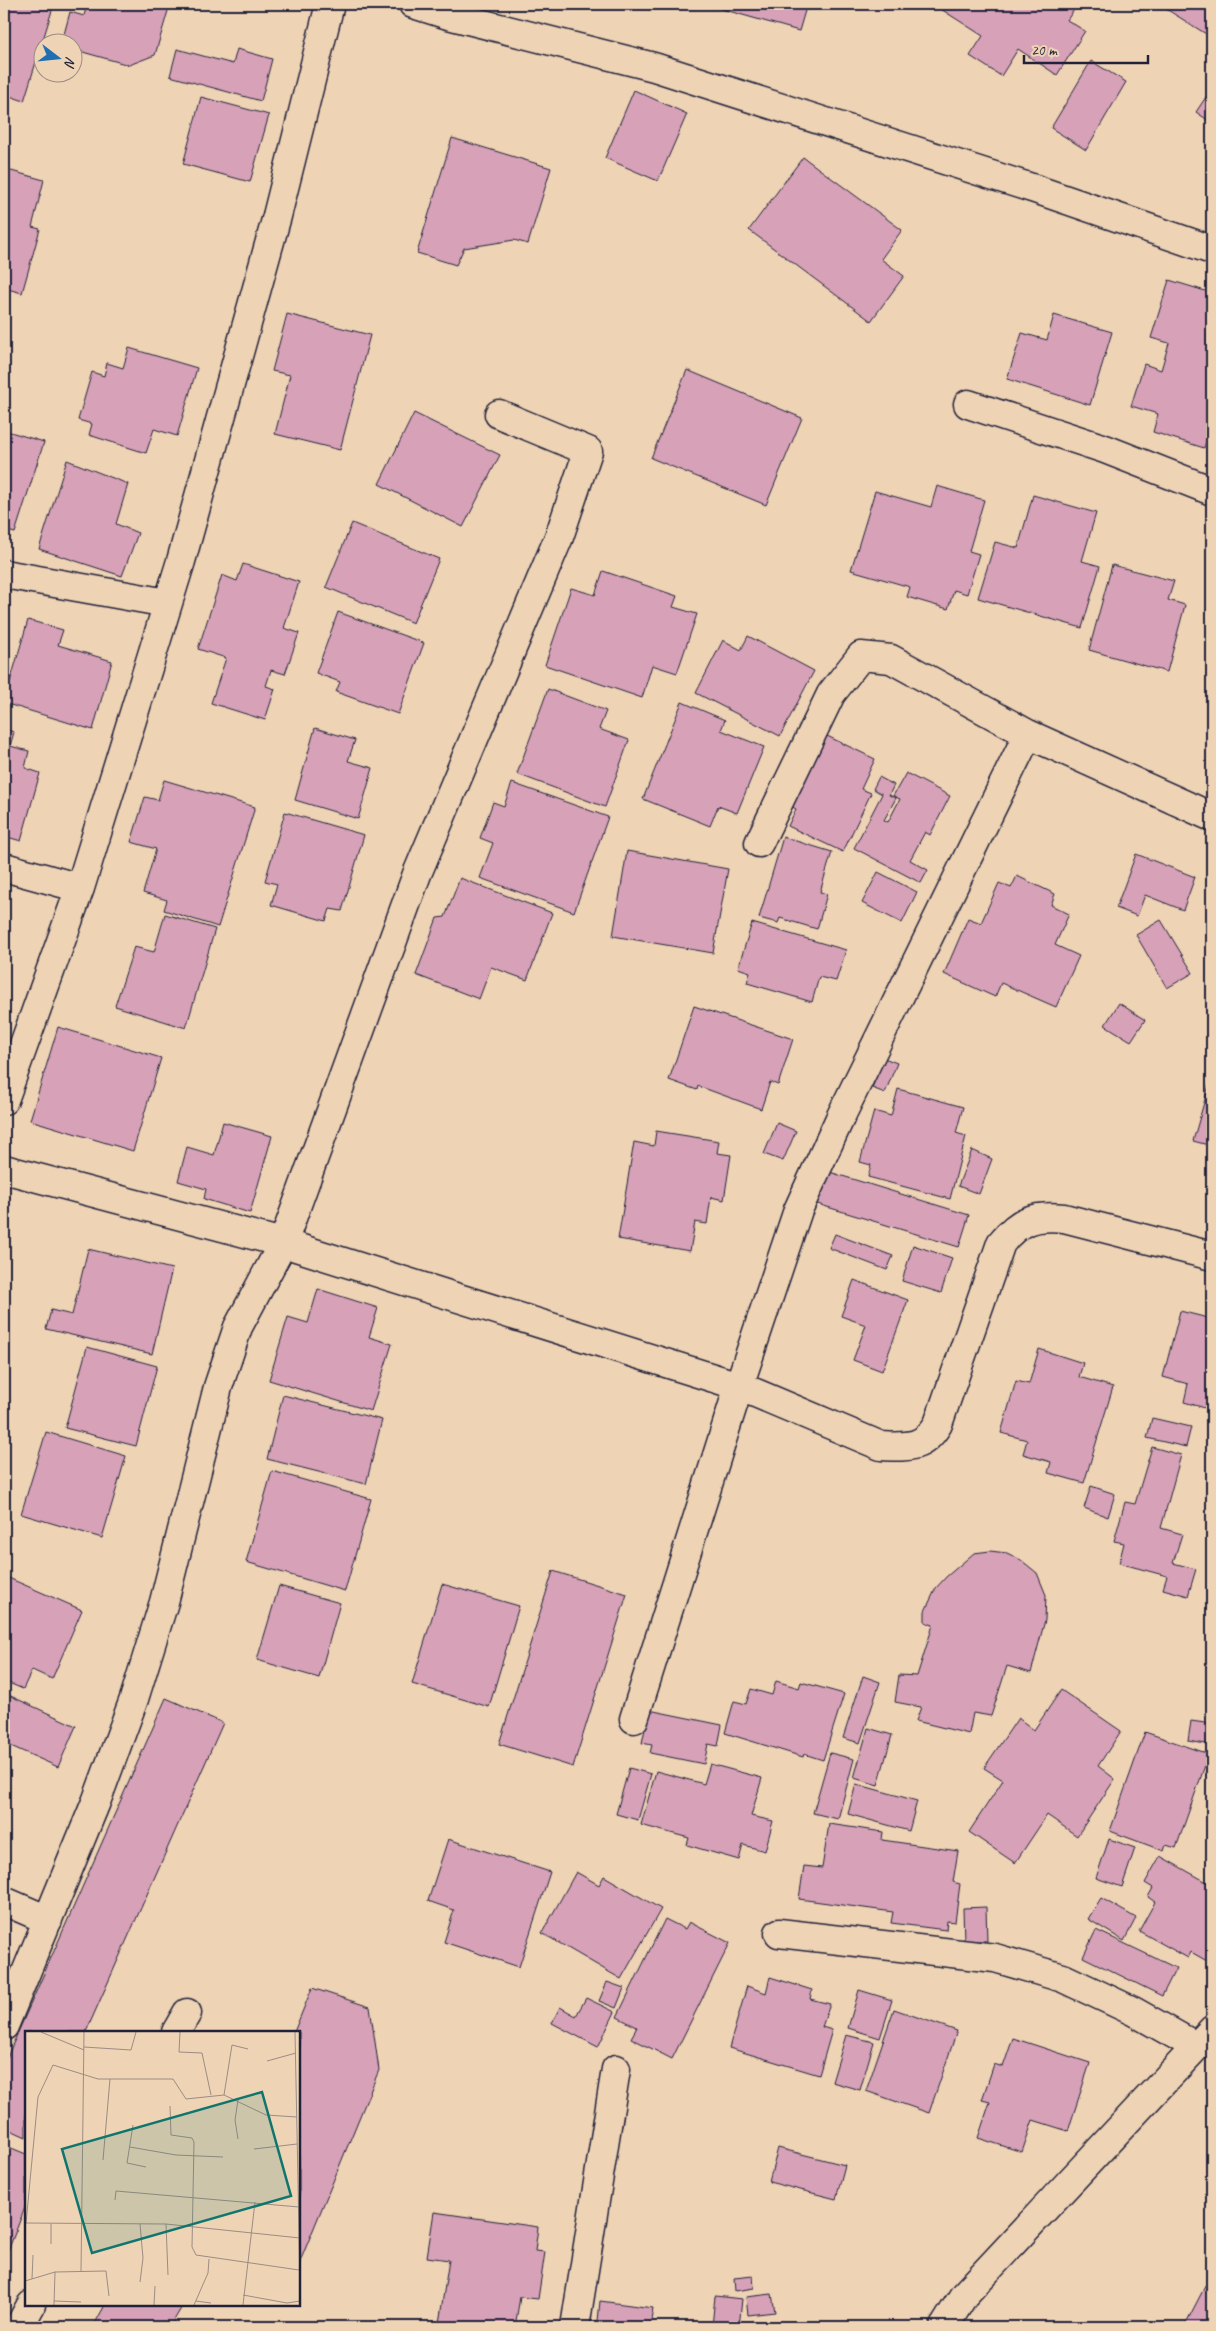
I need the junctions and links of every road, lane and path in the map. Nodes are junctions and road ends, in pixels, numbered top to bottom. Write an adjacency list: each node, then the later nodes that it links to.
1 (330, 4): 8 (street)
2 (413, 4): 3 (street)
3 (1212, 250)
4 (968, 404): 6 (street)
5 (498, 414): 16 (street)
6 (1212, 491)
7 (4, 574): 8 (street)
8 (167, 604): 13 (street)
9 (1028, 734): 10 (street); 11 (street); 18 (street)
10 (1212, 817)
11 (759, 843)
12 (4, 867): 13 (street)
13 (80, 888): 14 (street)
14 (4, 1100)
15 (4, 1169): 16 (street)
16 (283, 1243): 18 (street); 21 (street)
17 (1212, 1256): 18 (street)
18 (739, 1386): 19 (street)
19 (634, 1718)
20 (4, 1901): 21 (street)
21 (48, 1920): 23 (street)
22 (779, 1933): 24 (street)
23 (4, 2026)
24 (1205, 2039): 29 (street)
25 (616, 2069): 28 (street)
26 (30, 2306): 27 (street)
27 (19, 2327)
28 (575, 2327)
29 (944, 2327)

